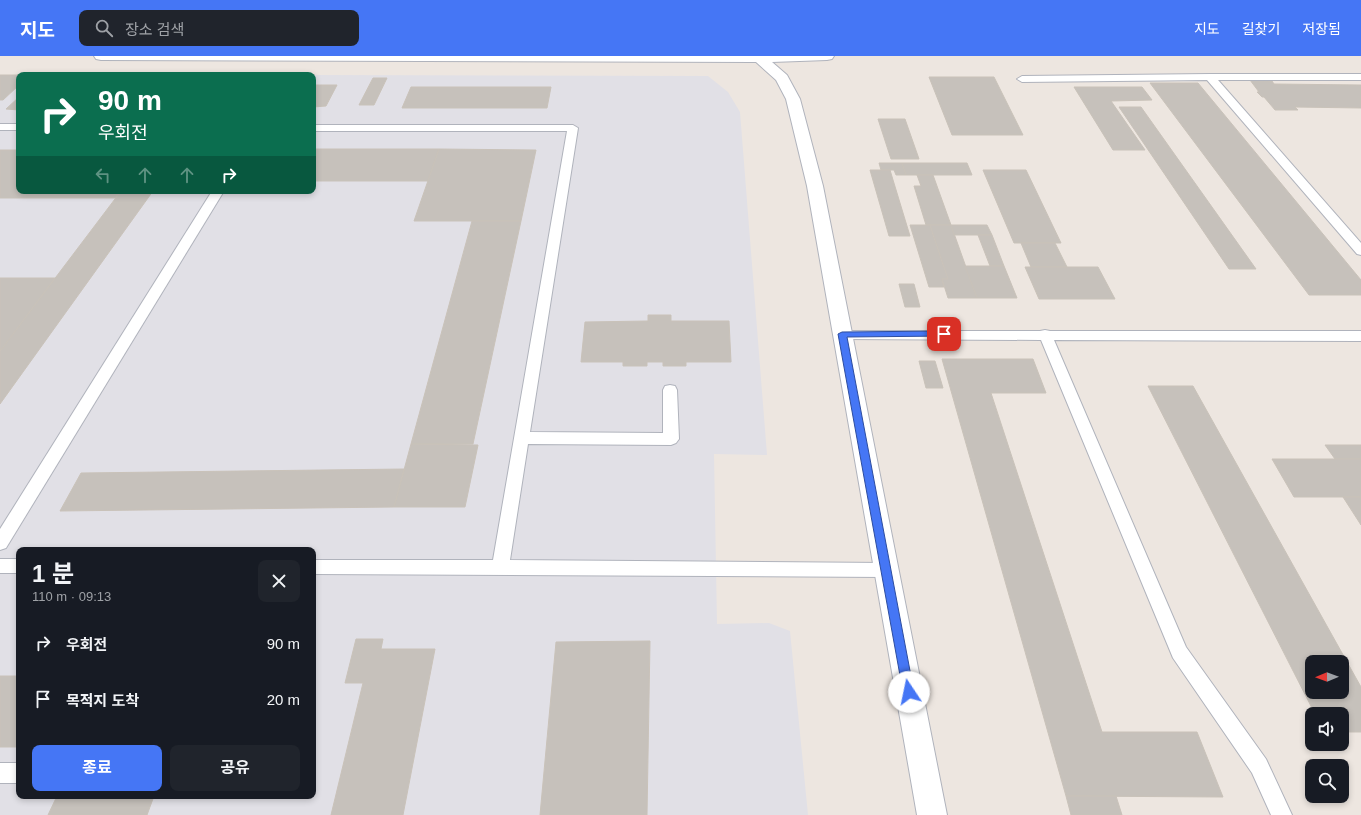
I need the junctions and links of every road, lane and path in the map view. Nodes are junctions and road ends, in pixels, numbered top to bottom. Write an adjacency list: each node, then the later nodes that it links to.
1 (101, 56): 4 (street)
2 (791, 56): 3 (street); 4 (street)
3 (827, 56)
4 (760, 58): 13 (street)
5 (1210, 77): 6 (lane); 7 (lane); 12 (lane)
6 (1361, 77)
7 (1022, 79)
8 (0, 127): 9 (lane)
9 (16, 127)
10 (316, 128): 17 (lane)
11 (216, 194): 18 (lane)
12 (1361, 251)
13 (842, 334): 14 (lane); 23 (street)
14 (1045, 334): 15 (lane); 27 (lane)
15 (1361, 336)
16 (670, 390): 17 (lane)
17 (521, 438): 22 (lane)
18 (0, 543)
19 (0, 566): 20 (lane)
20 (16, 566)
21 (316, 567): 22 (lane)
22 (500, 567): 23 (lane)
23 (886, 570): 26 (street)
24 (0, 773): 25 (lane)
25 (16, 773)
26 (932, 815)
27 (1282, 815)

